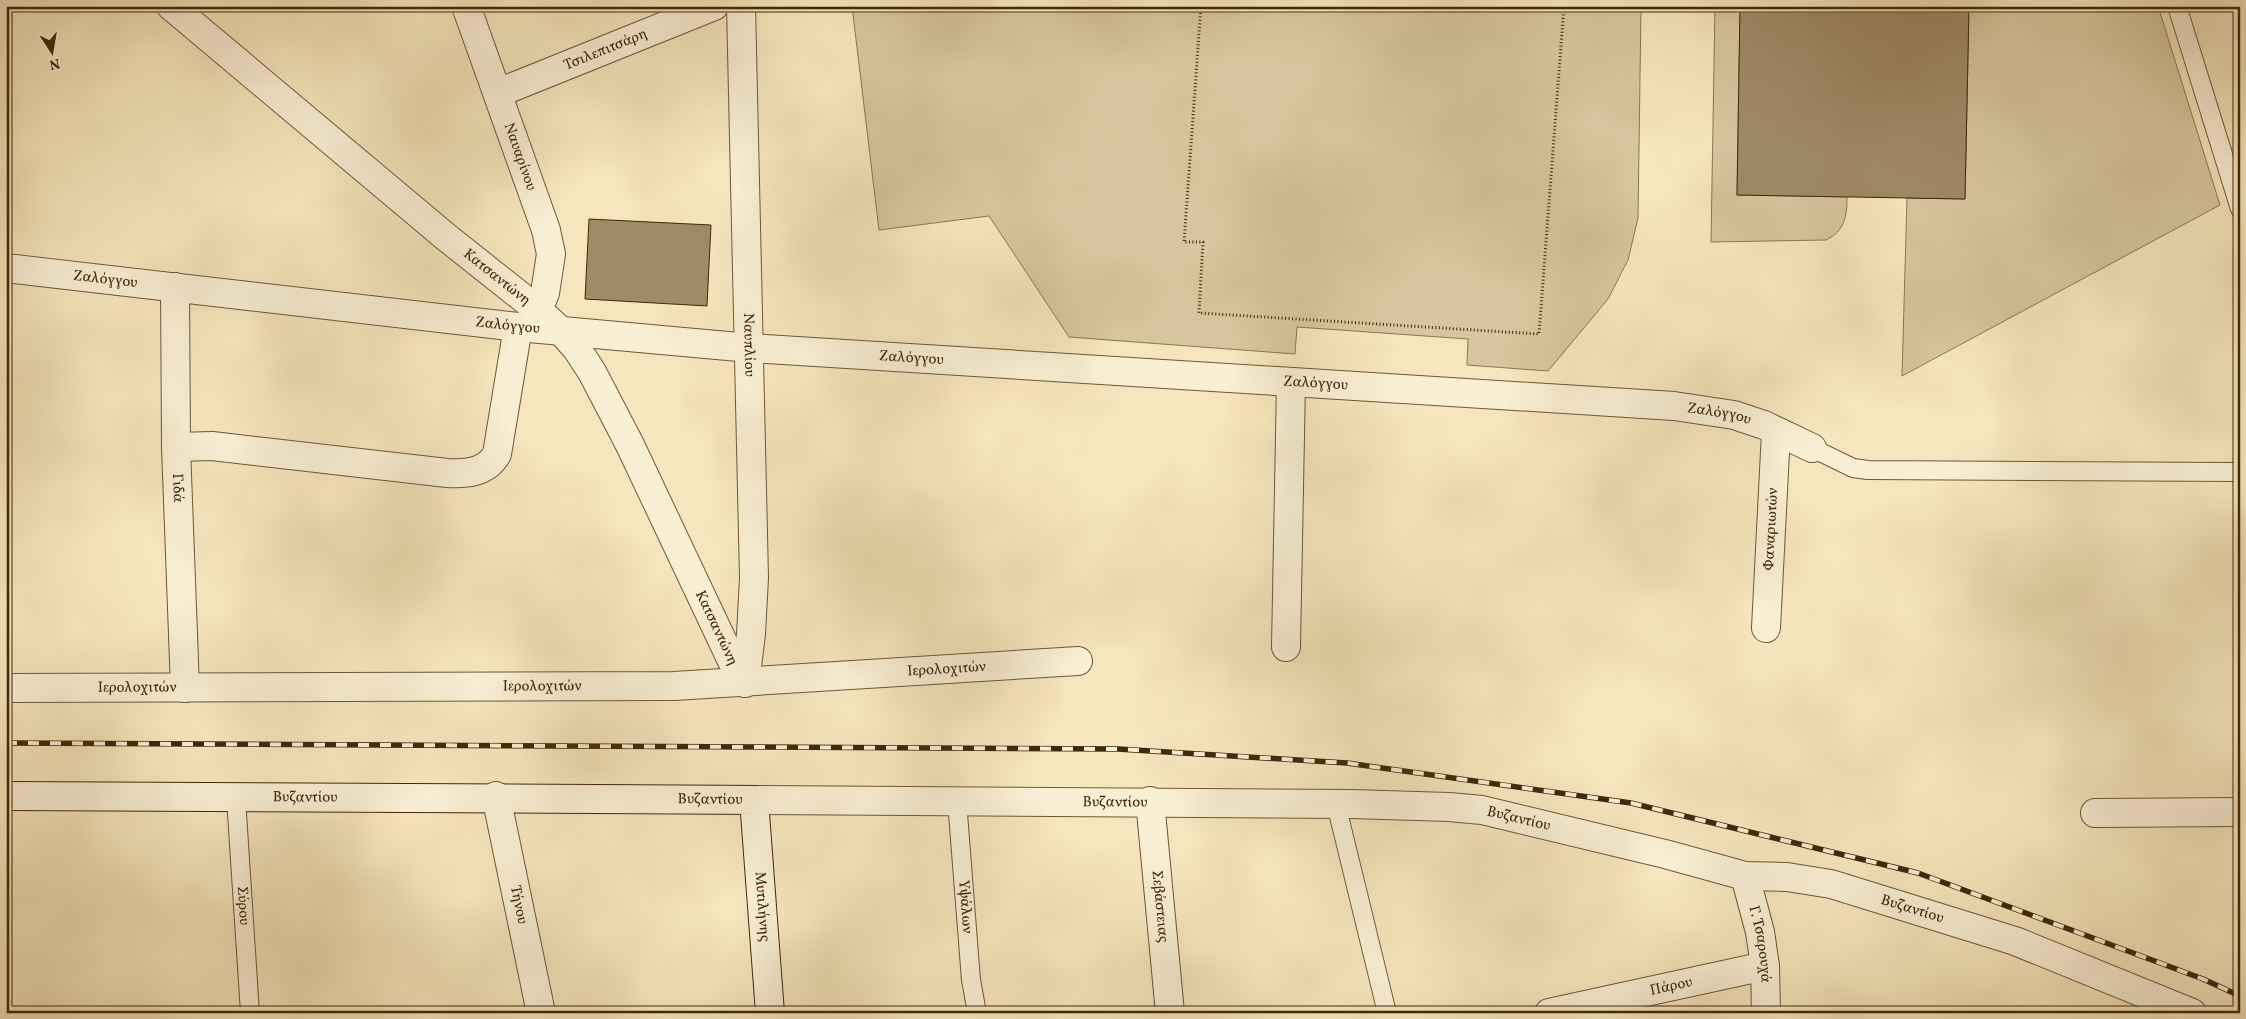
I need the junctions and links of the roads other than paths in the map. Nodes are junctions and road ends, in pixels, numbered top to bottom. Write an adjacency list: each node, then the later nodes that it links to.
1 (172, 6): 10 (street, Κατσαντώνη)
2 (466, 6): 6 (street, Ναυαρίνου)
3 (714, 6): 6 (street, Τσιλεπιτσάρη)
4 (742, 6): 12 (street, Ναυπλίου)
5 (2177, 6): 7 (lane)
6 (498, 93): 10 (street, Ναυαρίνου)
7 (2240, 209)
8 (6, 268): 9 (street, Ζαλόγγου)
9 (175, 287): 10 (street, Ζαλόγγου); 15 (street, Γιδά)
10 (528, 318): 11 (street, Ζαλόγγου); 15 (street, Ναυαρίνου)
11 (561, 331): 12 (street, Ζαλόγγου); 21 (street, Κατσαντώνη)
12 (750, 348): 13 (street, Ζαλόγγου); 21 (street, Ναυπλίου)
13 (1291, 382): 14 (street, Ζαλόγγου); 19 (street)
14 (1776, 432): 16 (street, Ζαλόγγου); 18 (street, Φαναριωτών)
15 (176, 447): 23 (street, Γιδά)
16 (1812, 448): 17 (lane)
17 (2240, 472)
18 (1766, 628)
19 (1286, 647)
20 (1078, 661): 21 (street, Ιερολοχιτών)
21 (744, 683): 23 (street, Ιερολοχιτών)
22 (8, 685): 23 (street, Ιερολοχιτών)
23 (185, 688)
24 (6, 796): 26 (street, Βυζαντίου)
25 (496, 796): 26 (street, Βυζαντίου); 27 (street, Βυζαντίου); 36 (street, Τήνου)
26 (236, 798): 35 (lane, Σύρου)
27 (754, 800): 28 (street, Βυζαντίου); 37 (street, Μυτιλήνης)
28 (957, 801): 29 (street, Βυζαντίου); 38 (lane, Υψάλων)
29 (1150, 801): 30 (street, Βυζαντίου); 39 (street, Σεβάστειας)
30 (1336, 804): 33 (street, Βυζαντίου); 40 (lane)
31 (2240, 812): 32 (street)
32 (2094, 813)
33 (1745, 876): 34 (street, Γ. Τσαρουχά); 43 (street, Βυζαντίου)
34 (1765, 966): 41 (street, Πάρου); 42 (street, Γ. Τσαρουχά)
35 (250, 1013)
36 (541, 1013)
37 (770, 1013)
38 (977, 1013)
39 (1170, 1013)
40 (1387, 1013)
41 (1549, 1013)
42 (1766, 1013)
43 (2192, 1013)

